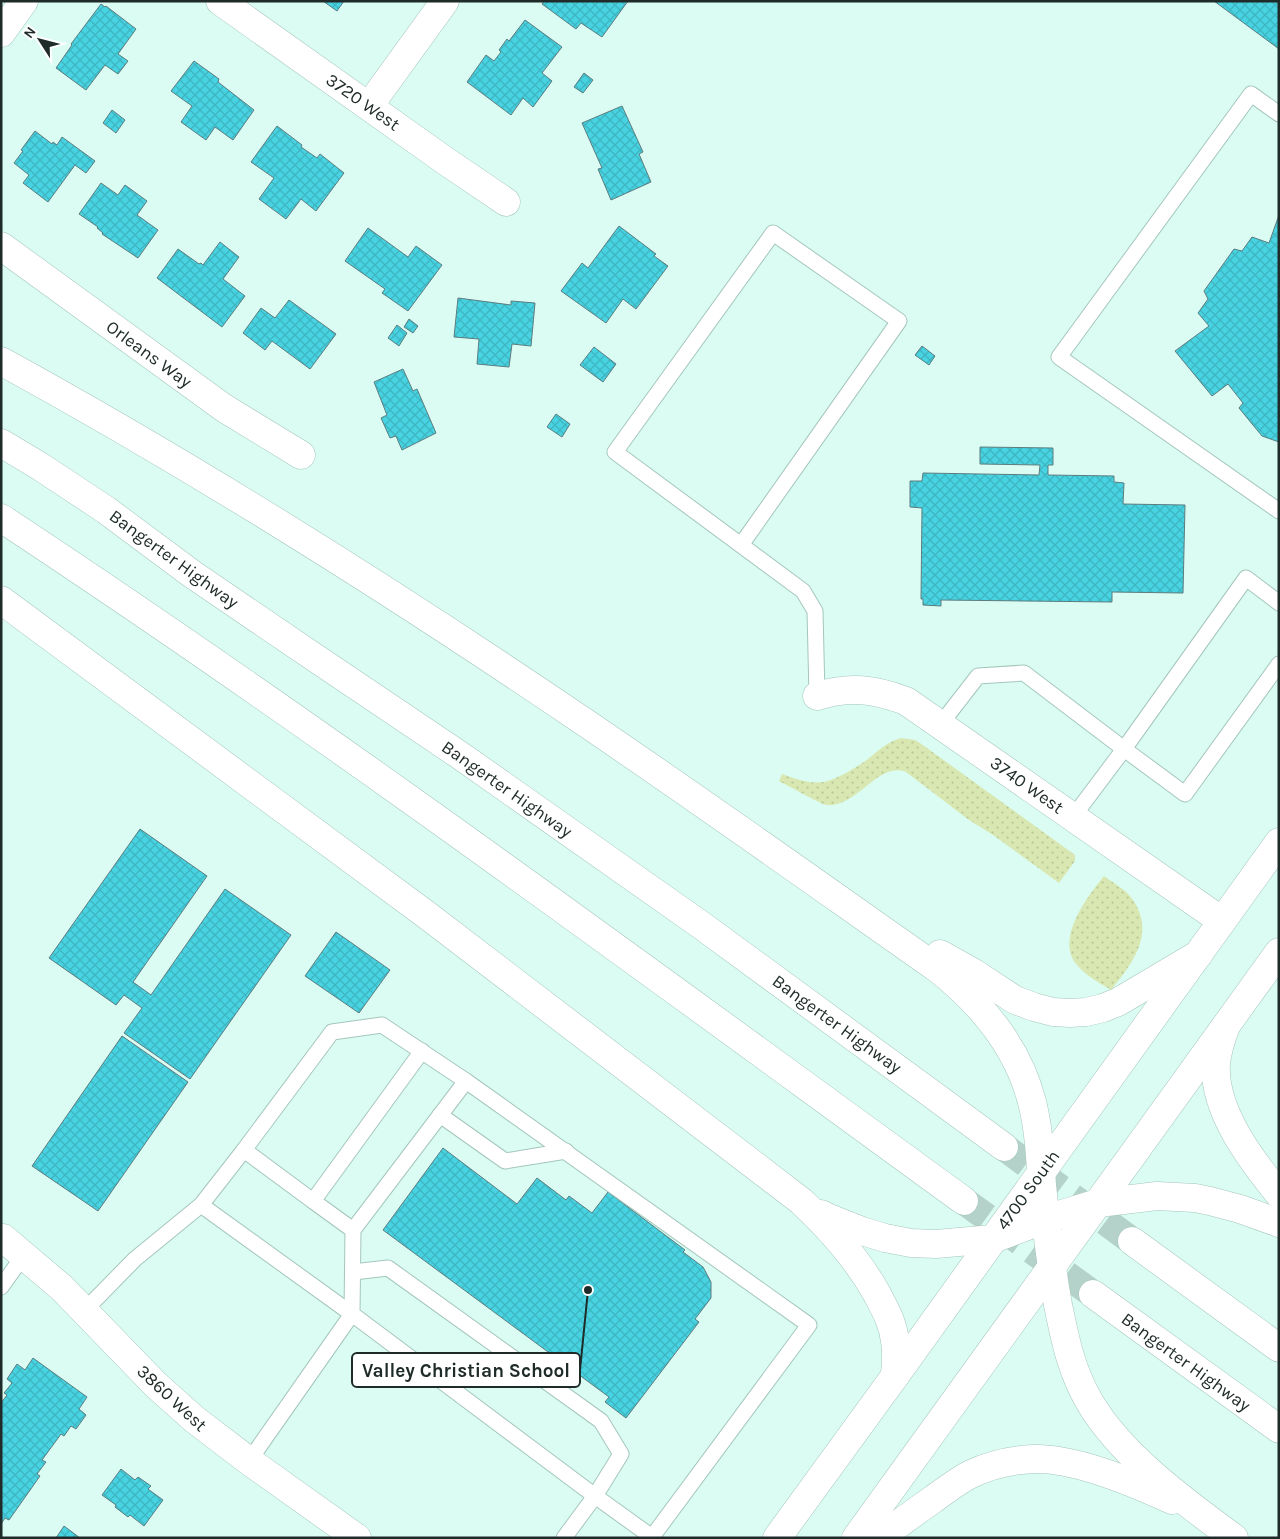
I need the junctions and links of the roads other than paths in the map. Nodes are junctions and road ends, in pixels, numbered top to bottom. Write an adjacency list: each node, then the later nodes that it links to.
1 (24, 1): 4 (main road)
2 (220, 1): 5 (main road, 3720 West)
3 (445, 1): 5 (main road)
4 (1, 33)
5 (369, 106): 7 (main road, 3720 West)
6 (1279, 114): 12 (lane)
7 (506, 202)
8 (1, 246): 11 (main road, Orleans Way)
9 (1, 360): 24 (main road)
10 (1, 443): 31 (main road, Bangerter Highway)
11 (301, 455)
12 (1279, 510)
13 (1, 518): 38 (main road)
14 (741, 545): 14 (lane); 18 (lane)
15 (1, 600): 37 (main road)
16 (1279, 603): 20 (lane)
17 (1279, 664): 20 (lane)
18 (817, 696): 19 (main road, 3740 West)
19 (940, 724): 20 (lane); 21 (main road, 3740 West)
20 (1124, 749): 21 (lane)
21 (1073, 817): 23 (main road, 3740 West)
22 (1279, 842): 23 (main road, 4700 South)
23 (1222, 921): 26 (main road, 4700 South)
24 (875, 925): 26 (main road); 34 (main road)
25 (1279, 952): 27 (main road)
26 (1199, 954): 34 (main road, 4700 South)
27 (1226, 1026): 35 (main road); 39 (main road)
28 (422, 1051): 29 (lane); 32 (lane); 36 (lane)
29 (466, 1081): 30 (lane); 33 (lane)
30 (440, 1115): 33 (lane); 43 (lane)
31 (1004, 1147)
32 (244, 1150): 36 (lane); 40 (lane)
33 (566, 1151): 58 (lane)
34 (1041, 1172): 41 (main road); 45 (main road, 4700 South)
35 (1279, 1194)
36 (313, 1201): 43 (lane)
37 (801, 1201): 45 (main road); 55 (main road)
38 (964, 1201)
39 (1098, 1203): 41 (main road); 42 (main road); 48 (main road)
40 (201, 1204): 52 (lane); 53 (lane)
41 (1046, 1219): 45 (main road); 48 (main road)
42 (1279, 1223)
43 (353, 1230): 49 (lane)
44 (2, 1236): 47 (main road, 3860 West)
45 (993, 1239): 55 (main road, 4700 South)
46 (1132, 1241): 54 (main road)
47 (24, 1256): 50 (lane); 52 (main road, 3860 West)
48 (1052, 1266): 59 (main road); 63 (main road)
49 (353, 1272): 53 (lane); 58 (lane)
50 (1, 1287)
51 (1093, 1294): 56 (main road, Bangerter Highway)
52 (84, 1311): 57 (main road, 3860 West)
53 (352, 1314): 57 (lane); 58 (lane)
54 (1279, 1348)
55 (895, 1376): 62 (main road, 4700 South)
56 (1279, 1429)
57 (249, 1461): 60 (main road, 3860 West)
58 (595, 1496): 61 (lane)
59 (1224, 1530): 64 (main road)
60 (357, 1538)
61 (564, 1538)
62 (777, 1538)
63 (856, 1538)
64 (880, 1538)

